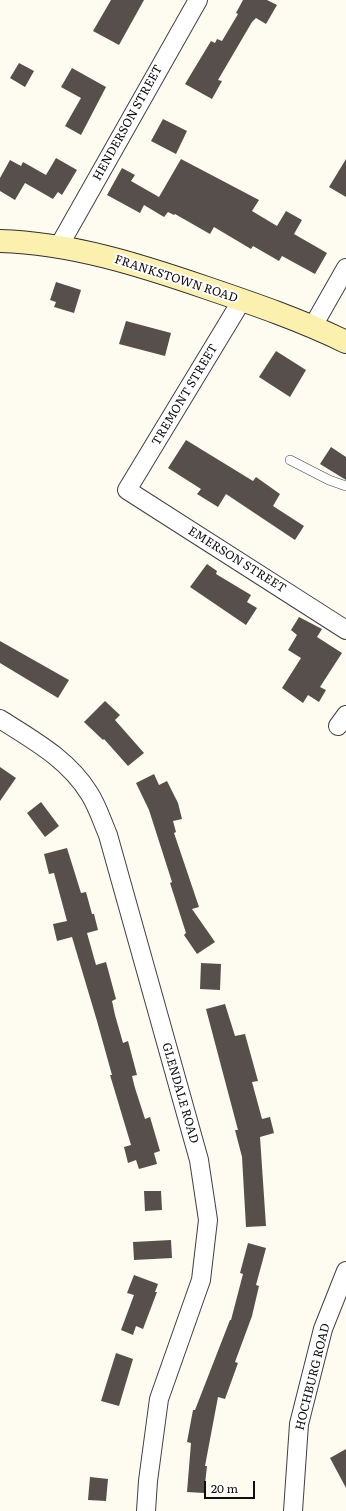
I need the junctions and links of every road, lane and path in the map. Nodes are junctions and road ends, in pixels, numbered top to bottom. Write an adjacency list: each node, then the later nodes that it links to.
1 (198, 0): 3 (street, HENDERSON STREET)
2 (0, 241): 3 (main road, FRANKSTOWN ROAD)
3 (59, 246): 5 (main road, FRANKSTOWN ROAD)
4 (346, 268): 6 (street)
5 (242, 300): 6 (main road, FRANKSTOWN ROAD); 10 (street, TREMONT STREET)
6 (313, 326): 7 (main road, FRANKSTOWN ROAD)
7 (346, 342)
8 (290, 460): 9 (lane)
9 (346, 486)
10 (127, 490): 11 (street, EMERSON STREET)
11 (346, 630)
12 (0, 719): 14 (street, GLENDALE ROAD)
13 (346, 1271): 15 (street, HOCHBURG ROAD)
14 (146, 1511)
15 (293, 1511)

